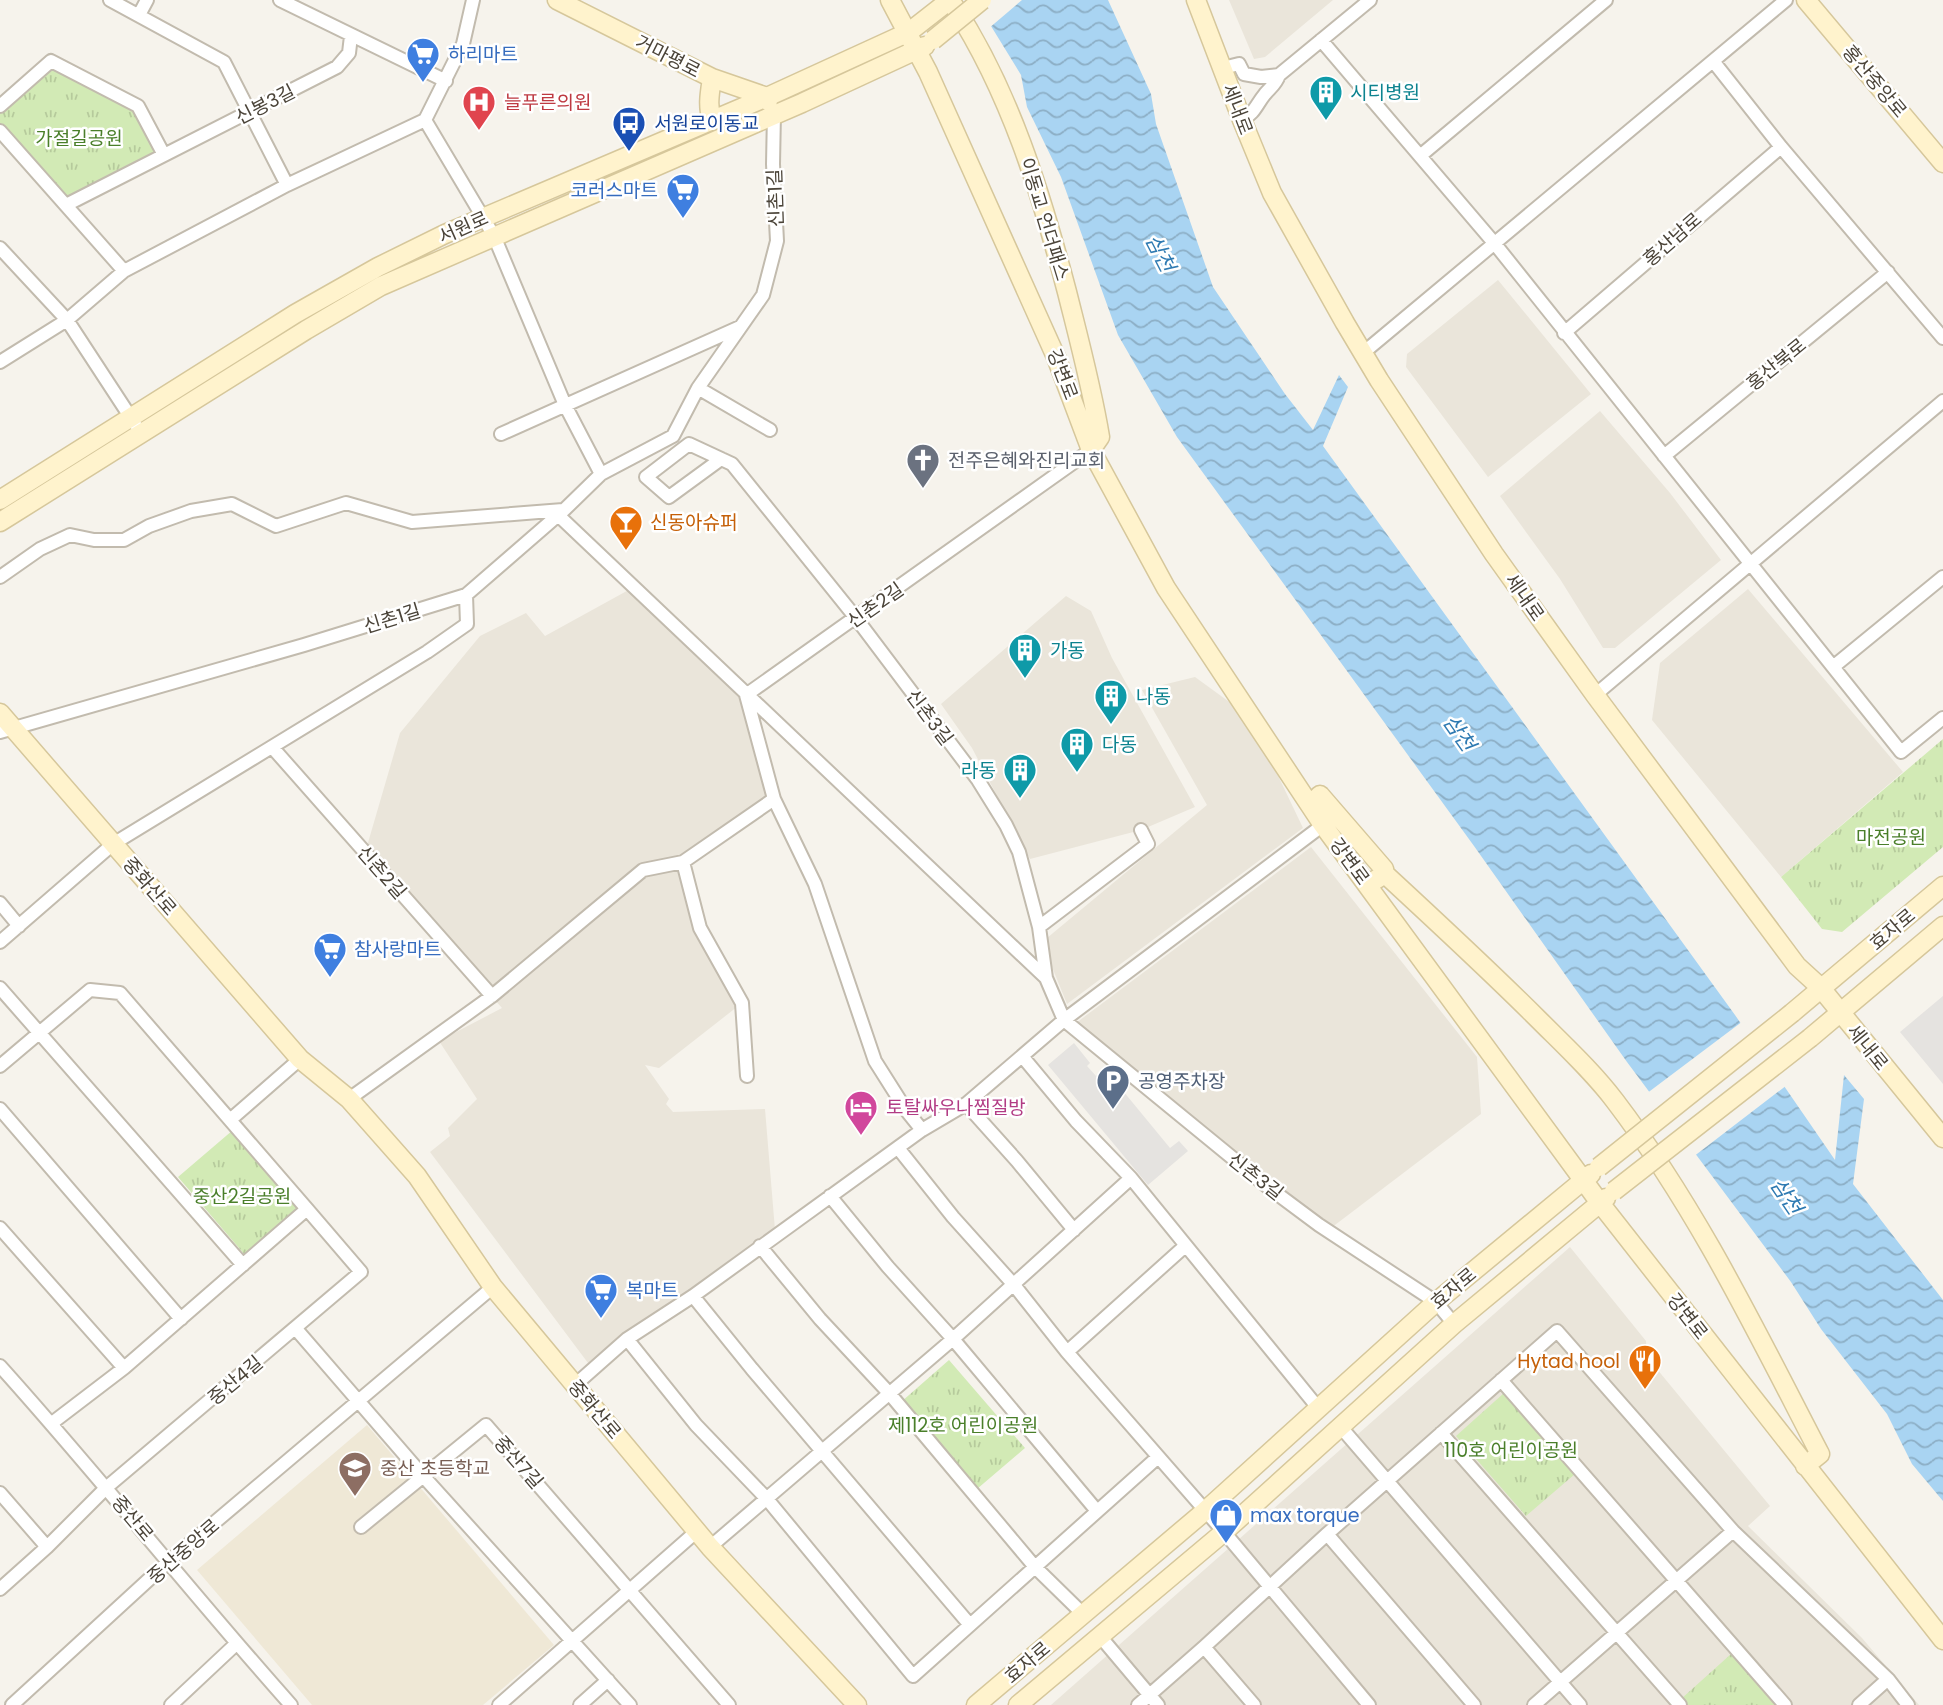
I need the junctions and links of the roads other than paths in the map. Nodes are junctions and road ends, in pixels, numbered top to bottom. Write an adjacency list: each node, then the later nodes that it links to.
1 (110, 0): 14 (street)
2 (147, 0): 14 (street)
3 (280, 0): 16 (street)
4 (473, 0): 23 (street)
5 (557, 0): 22 (street, 거마평로)
6 (890, 0): 15 (street, 강변로)
7 (950, 0): 15 (street, 서원로); 55 (street, 이동교 언더패스)
8 (982, 0): 18 (street, 서원로, bridge)
9 (1196, 0): 20 (street, 세내로)
10 (1370, 0): 17 (street)
11 (1606, 0): 33 (street)
12 (1786, 0): 19 (street)
13 (1806, 0): 34 (street, 홍산중앙로)
14 (139, 15): 26 (street)
15 (909, 33): 18 (street, 강변로); 24 (street, 서원로)
16 (351, 36): 23 (street); 26 (street, 신봉3길)
17 (1321, 40): 21 (street); 33 (street)
18 (917, 51): 24 (street, 서원로); 55 (street, 강변로)
19 (1713, 61): 31 (street); 39 (street)
20 (1223, 68): 21 (street); 29 (street, 세내로)
21 (1279, 75): 29 (street)
22 (712, 78): 24 (street, 거마평로); 28 (street)
23 (446, 81): 27 (street)
24 (770, 105): 28 (street, 서원로); 38 (street, 서원로); 44 (street, 신촌1길)
25 (0, 106): 32 (street)
26 (251, 111): 32 (street, 신봉3길); 35 (street)
27 (425, 120): 35 (street); 37 (street)
28 (712, 120): 37 (street, 서원로)
29 (1241, 120): 47 (street, 세내로)
30 (0, 131): 36 (street)
31 (1781, 147): 42 (street); 45 (street, 홍산남로)
32 (164, 155): 36 (street, 신봉3길)
33 (1420, 156): 39 (street)
34 (1943, 163)
35 (287, 185): 41 (street)
36 (66, 205): 41 (street)
37 (483, 217): 38 (street); 52 (street, 서원로)
38 (494, 236): 51 (street, 서원로); 52 (street, 서원로)
39 (1495, 244): 45 (street); 47 (street)
40 (0, 248): 43 (street)
41 (124, 271): 43 (street)
42 (1888, 272): 46 (street); 56 (street, 홍산북로)
43 (67, 320): 48 (street); 52 (street)
44 (741, 327): 49 (street, 신촌1길); 51 (street)
45 (1564, 333): 56 (street)
46 (1943, 338)
47 (1363, 353): 71 (street, 세내로)
48 (0, 362)
49 (698, 387): 53 (street); 58 (street, 신촌1길)
50 (1943, 401): 64 (street)
51 (565, 405): 54 (street); 59 (street, 서원로)
52 (136, 426): 61 (street, 서원로); 63 (street, 서원로)
53 (769, 430)
54 (501, 434)
55 (1091, 450): 68 (street, 신촌2길); 77 (street, 강변로)
56 (1664, 456): 64 (street)
57 (722, 459): 60 (street, 신촌3길); 60 (street); 68 (street, 신촌3길)
58 (623, 464): 59 (street, 신촌1길); 60 (street)
59 (601, 474): 62 (street, 신촌1길)
60 (646, 477)
61 (0, 500)
62 (561, 513): 65 (street); 67 (street, 신촌1길); 70 (street, 신촌3길)
63 (0, 522)
64 (1750, 564): 69 (street); 71 (street)
65 (0, 577)
66 (1943, 577): 69 (street)
67 (466, 595): 74 (street, 신촌1길); 75 (street)
68 (856, 618): 70 (street, 신촌2길); 88 (street, 신촌3길)
69 (1833, 667): 73 (street)
70 (746, 695): 76 (street); 90 (street, 신촌3길)
71 (1595, 695): 91 (street, 세내로)
72 (0, 713): 74 (street, 중화산로)
73 (1943, 718)
74 (6, 730): 80 (street, 중화산로)
75 (272, 747): 80 (street); 93 (street, 신촌2길)
76 (774, 799): 81 (street); 105 (street)
77 (1310, 805): 78 (street, 강변로); 82 (street)
78 (1323, 825): 83 (street, 강변로); 95 (street)
79 (1141, 830): 88 (street)
80 (113, 844): 86 (street); 98 (street, 중화산로)
81 (682, 862): 93 (street); 100 (street)
82 (1385, 874): 83 (street); 140 (street)
83 (1367, 884): 109 (street, 강변로)
84 (1943, 886): 91 (street, 효자로)
85 (0, 903): 86 (street)
86 (19, 926): 89 (street)
87 (1943, 926): 94 (street, 효자로)
88 (1039, 927): 90 (street, 신촌3길)
89 (0, 942)
90 (1046, 978): 95 (street, 신촌3길)
91 (1821, 987): 94 (street, 세내로); 109 (street, 효자로, bridge)
92 (0, 988): 96 (street)
93 (492, 996): 101 (street)
94 (1840, 1012): 106 (street, 세내로); 111 (street, 효자로, bridge)
95 (1064, 1020): 97 (street); 121 (street, 신촌3길)
96 (39, 1032): 99 (street); 104 (street); 117 (street)
97 (1022, 1056): 102 (street); 108 (street)
98 (300, 1059): 101 (street, 중화산로); 104 (street)
99 (0, 1066)
100 (747, 1076)
101 (349, 1099): 119 (street, 중화산로)
102 (966, 1104): 105 (street); 114 (street)
103 (0, 1109): 122 (street)
104 (230, 1120): 112 (street)
105 (922, 1129): 107 (street)
106 (1943, 1138)
107 (898, 1148): 110 (street); 118 (street)
108 (1131, 1178): 114 (street); 116 (street)
109 (1583, 1181): 111 (street, 강변로); 121 (street, 효자로)
110 (830, 1196): 115 (street); 126 (street)
111 (1600, 1203): 123 (street, 효자로); 140 (street, 강변로)
112 (307, 1209): 117 (street); 124 (street, 중산4길)
113 (0, 1228): 129 (street)
114 (1074, 1230): 118 (street)
115 (760, 1246): 120 (street); 132 (street)
116 (1184, 1247): 127 (street); 134 (street)
117 (243, 1265): 122 (street)
118 (1014, 1284): 126 (street); 127 (street)
119 (493, 1287): 131 (street, 중화산로); 133 (street, 중산중앙로)
120 (693, 1296): 125 (street); 138 (street)
121 (1436, 1302): 123 (street, 신촌3길); 134 (street, 효자로)
122 (181, 1319): 129 (street)
123 (1454, 1324): 136 (street, 효자로)
124 (296, 1329): 133 (street); 143 (street, 중산4길)
125 (627, 1339): 131 (street); 145 (street)
126 (953, 1339): 132 (street); 146 (street)
127 (1067, 1352): 139 (street)
128 (0, 1366): 135 (street, 중산로)
129 (124, 1368): 135 (street)
130 (1501, 1380): 137 (street); 150 (street); 157 (street)
131 (575, 1385): 149 (street, 중화산로)
132 (889, 1393): 138 (street); 156 (street)
133 (359, 1402): 141 (street); 155 (street, 중산중앙로)
134 (1319, 1409): 147 (street, 효자로)
135 (52, 1423): 143 (street, 중산로)
136 (1339, 1425): 142 (street); 151 (street, 효자로)
137 (1441, 1433): 142 (street); 163 (street)
138 (823, 1451): 145 (street); 162 (street)
139 (1158, 1457): 146 (street); 147 (street)
140 (1805, 1466): 165 (street, 강변로)
141 (424, 1477): 148 (street, 중산7길); 160 (street, 중산7길); 166 (street)
142 (1387, 1481): 152 (street); 171 (street)
143 (107, 1487): 153 (street, 중산4길); 155 (street, 중산로)
144 (0, 1493): 153 (street)
145 (767, 1499): 154 (street); 162 (street)
146 (1097, 1511): 156 (street)
147 (1205, 1511): 151 (street); 161 (street, 효자로)
148 (360, 1527)
149 (697, 1531): 154 (street, 중화산로); 160 (street)
150 (1733, 1531): 157 (street); 169 (street)
151 (1224, 1532): 158 (street); 164 (street, 효자로)
152 (1327, 1534): 158 (street); 186 (street)
153 (47, 1547): 159 (street, 중산4길)
154 (710, 1547): 180 (street, 중화산로)
155 (169, 1561): 167 (street, 중산로); 174 (street, 중산중앙로)
156 (1035, 1567): 161 (street); 162 (street)
157 (1676, 1581): 163 (street); 190 (street)
158 (1269, 1588): 168 (street); 185 (street)
159 (0, 1589)
160 (631, 1591): 166 (street); 179 (street, 중산7길)
161 (1083, 1614): 181 (street, 효자로)
162 (970, 1625)
163 (1617, 1632): 171 (street); 189 (street)
164 (1099, 1635): 172 (street); 182 (street, 효자로)
165 (1943, 1640)
166 (574, 1641): 170 (street); 176 (street)
167 (236, 1644): 173 (street); 175 (street, 중산로)
168 (1204, 1647): 172 (street); 184 (street)
169 (1888, 1679): 191 (street); 192 (street)
170 (608, 1680): 177 (street); 178 (street)
171 (1560, 1682): 187 (street); 188 (street)
172 (1154, 1700): 183 (street)
173 (178, 1703)
174 (12, 1705)
175 (291, 1705)
176 (499, 1705)
177 (580, 1705)
178 (630, 1705)
179 (730, 1705)
180 (858, 1705)
181 (976, 1705)
182 (1018, 1705)
183 (1138, 1705)
184 (1254, 1705)
185 (1369, 1705)
186 (1474, 1705)
187 (1534, 1705)
188 (1580, 1705)
189 (1680, 1705)
190 (1784, 1705)
191 (1859, 1705)
192 (1908, 1705)

